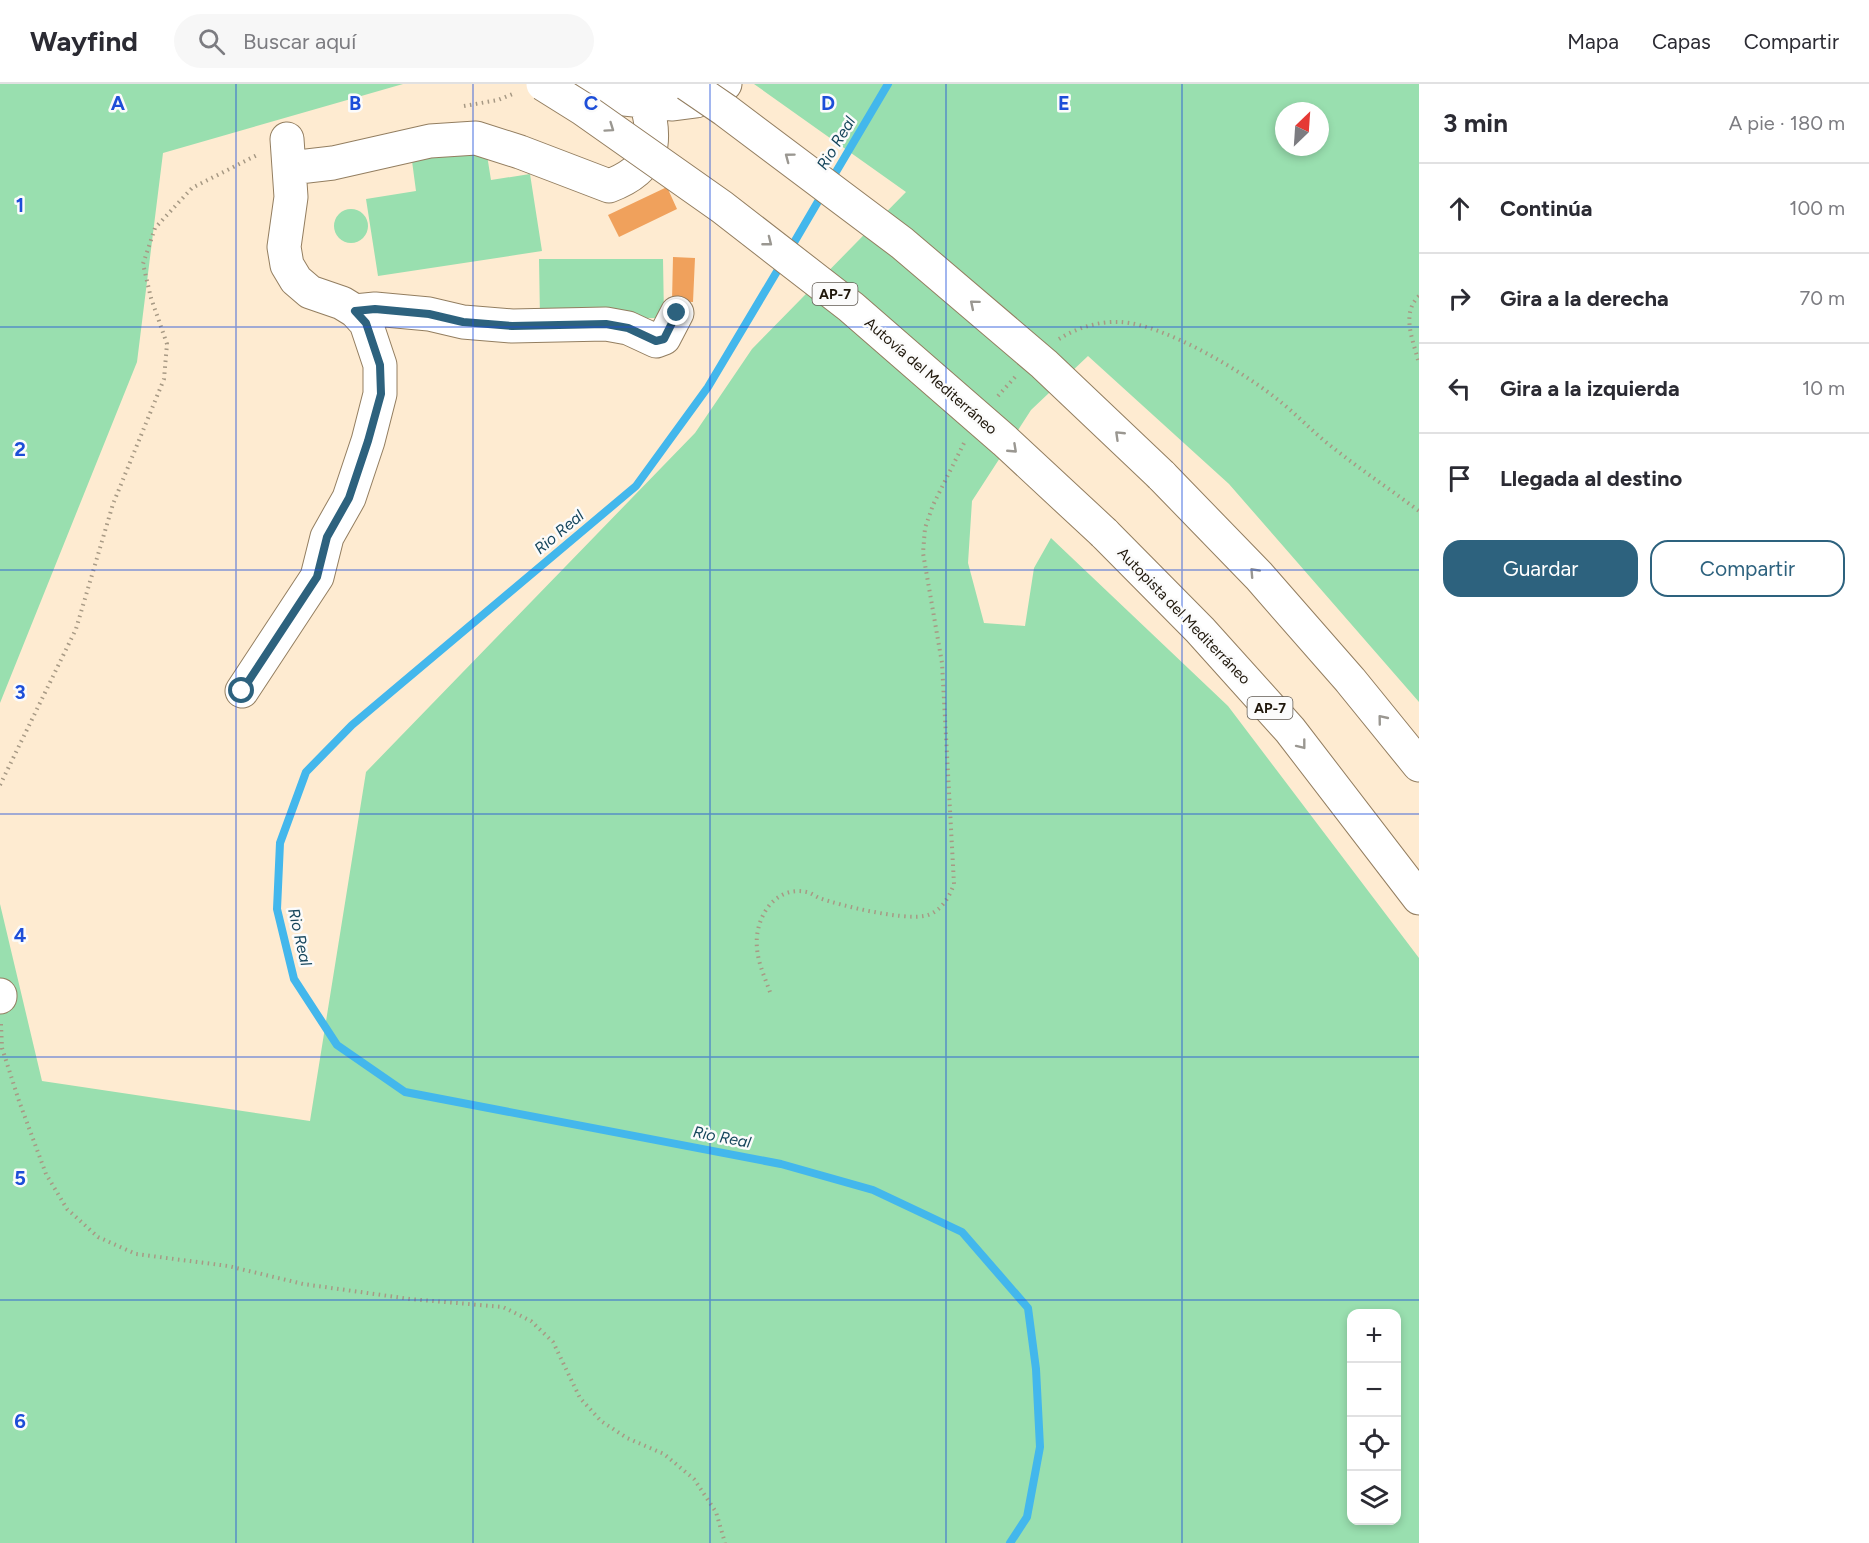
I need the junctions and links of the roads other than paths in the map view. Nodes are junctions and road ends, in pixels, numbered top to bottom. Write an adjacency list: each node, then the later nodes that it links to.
1 (573, 84): 5 (main road)
2 (687, 84): 10 (main road, one-way to 2, bridge)
3 (724, 84): 5 (main road)
4 (530, 88): 8 (main road, Autovía del Mediterráneo / AP-7, one-way to 8, bridge)
5 (654, 92): 6 (main road)
6 (355, 311): 7 (main road); 9 (main road)
7 (677, 313)
8 (1104, 533): 11 (main road, Autopista del Mediterráneo / AP-7, one-way to 11)
9 (242, 691)
10 (1419, 765)
11 (1419, 898)

